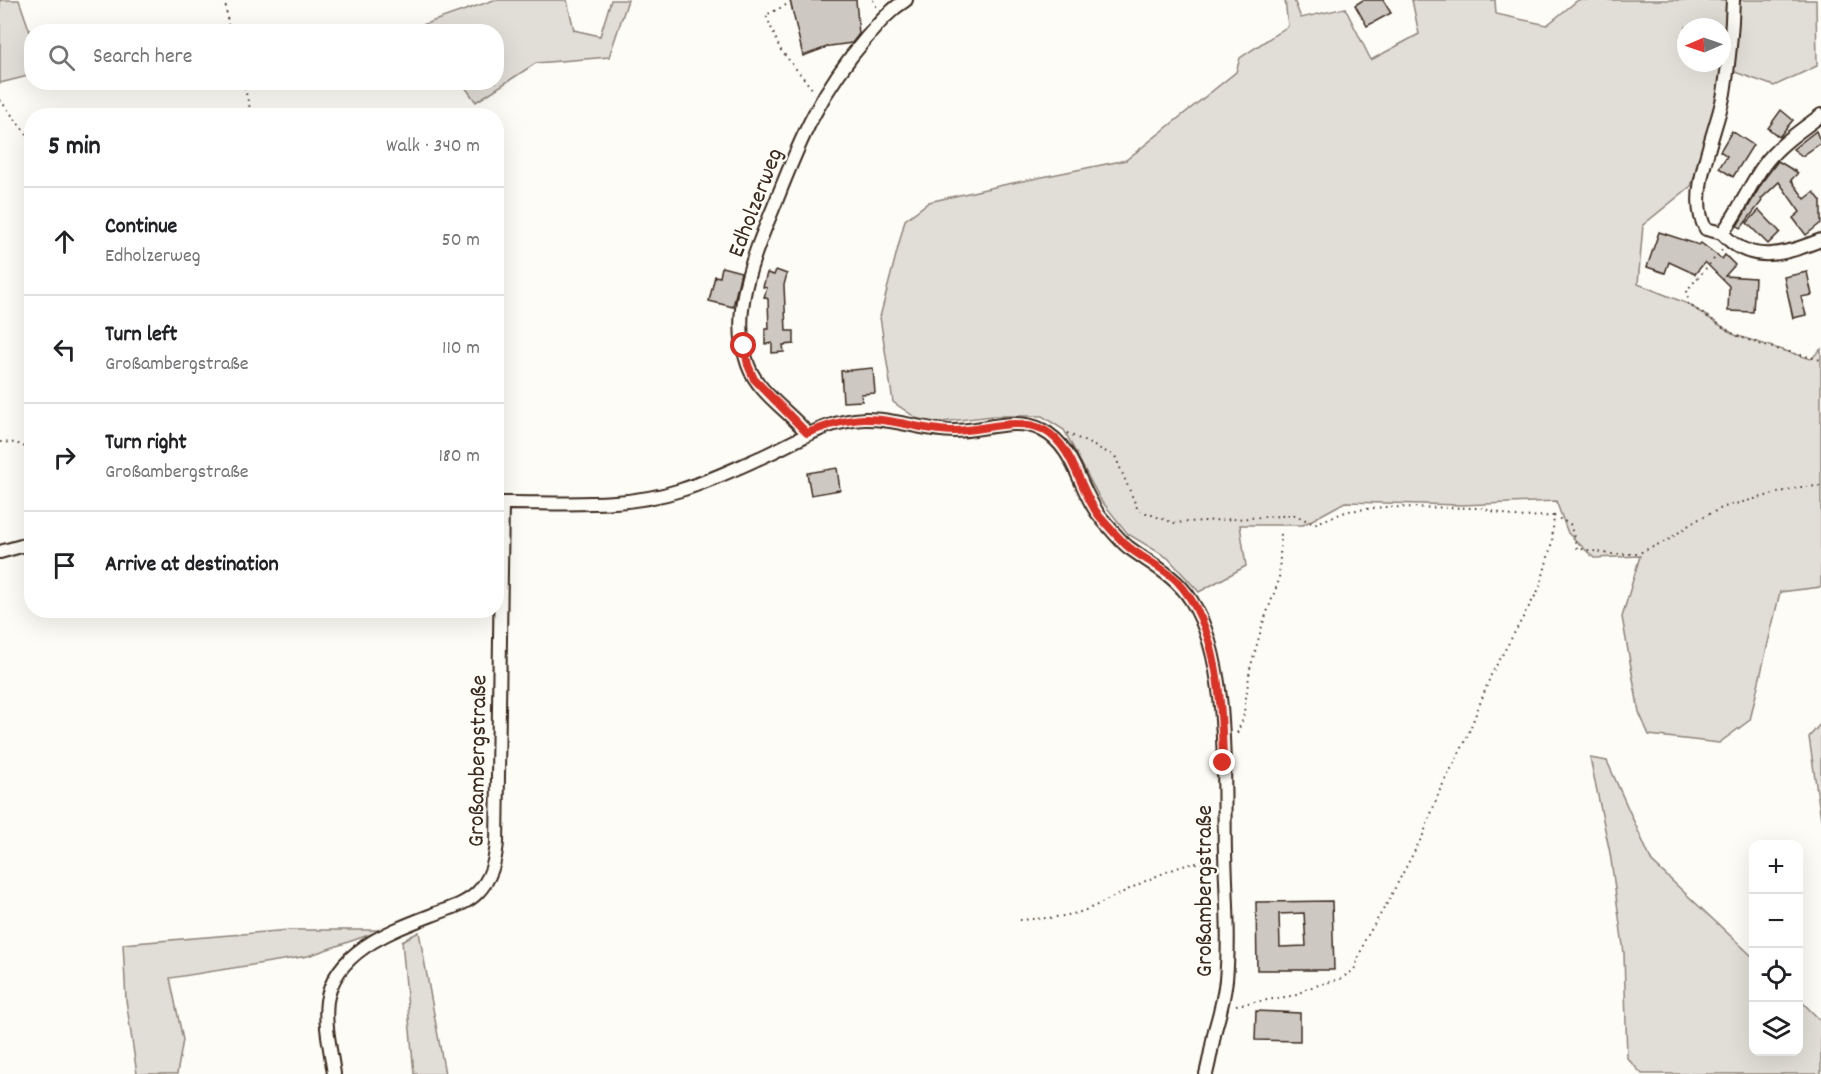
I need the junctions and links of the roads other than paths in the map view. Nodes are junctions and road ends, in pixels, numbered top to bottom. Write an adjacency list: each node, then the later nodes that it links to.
1 (906, 0): 6 (street, Edholzerweg)
2 (1733, 0): 4 (street)
3 (1821, 115): 4 (street)
4 (1726, 237): 5 (street)
5 (1821, 240)
6 (807, 433): 7 (street, Großambergstraße); 12 (street, Großambergstraße)
7 (504, 503)
8 (24, 545): 9 (street)
9 (0, 552)
10 (498, 618): 11 (street, Großambergstraße)
11 (334, 1074)
12 (1206, 1074)

